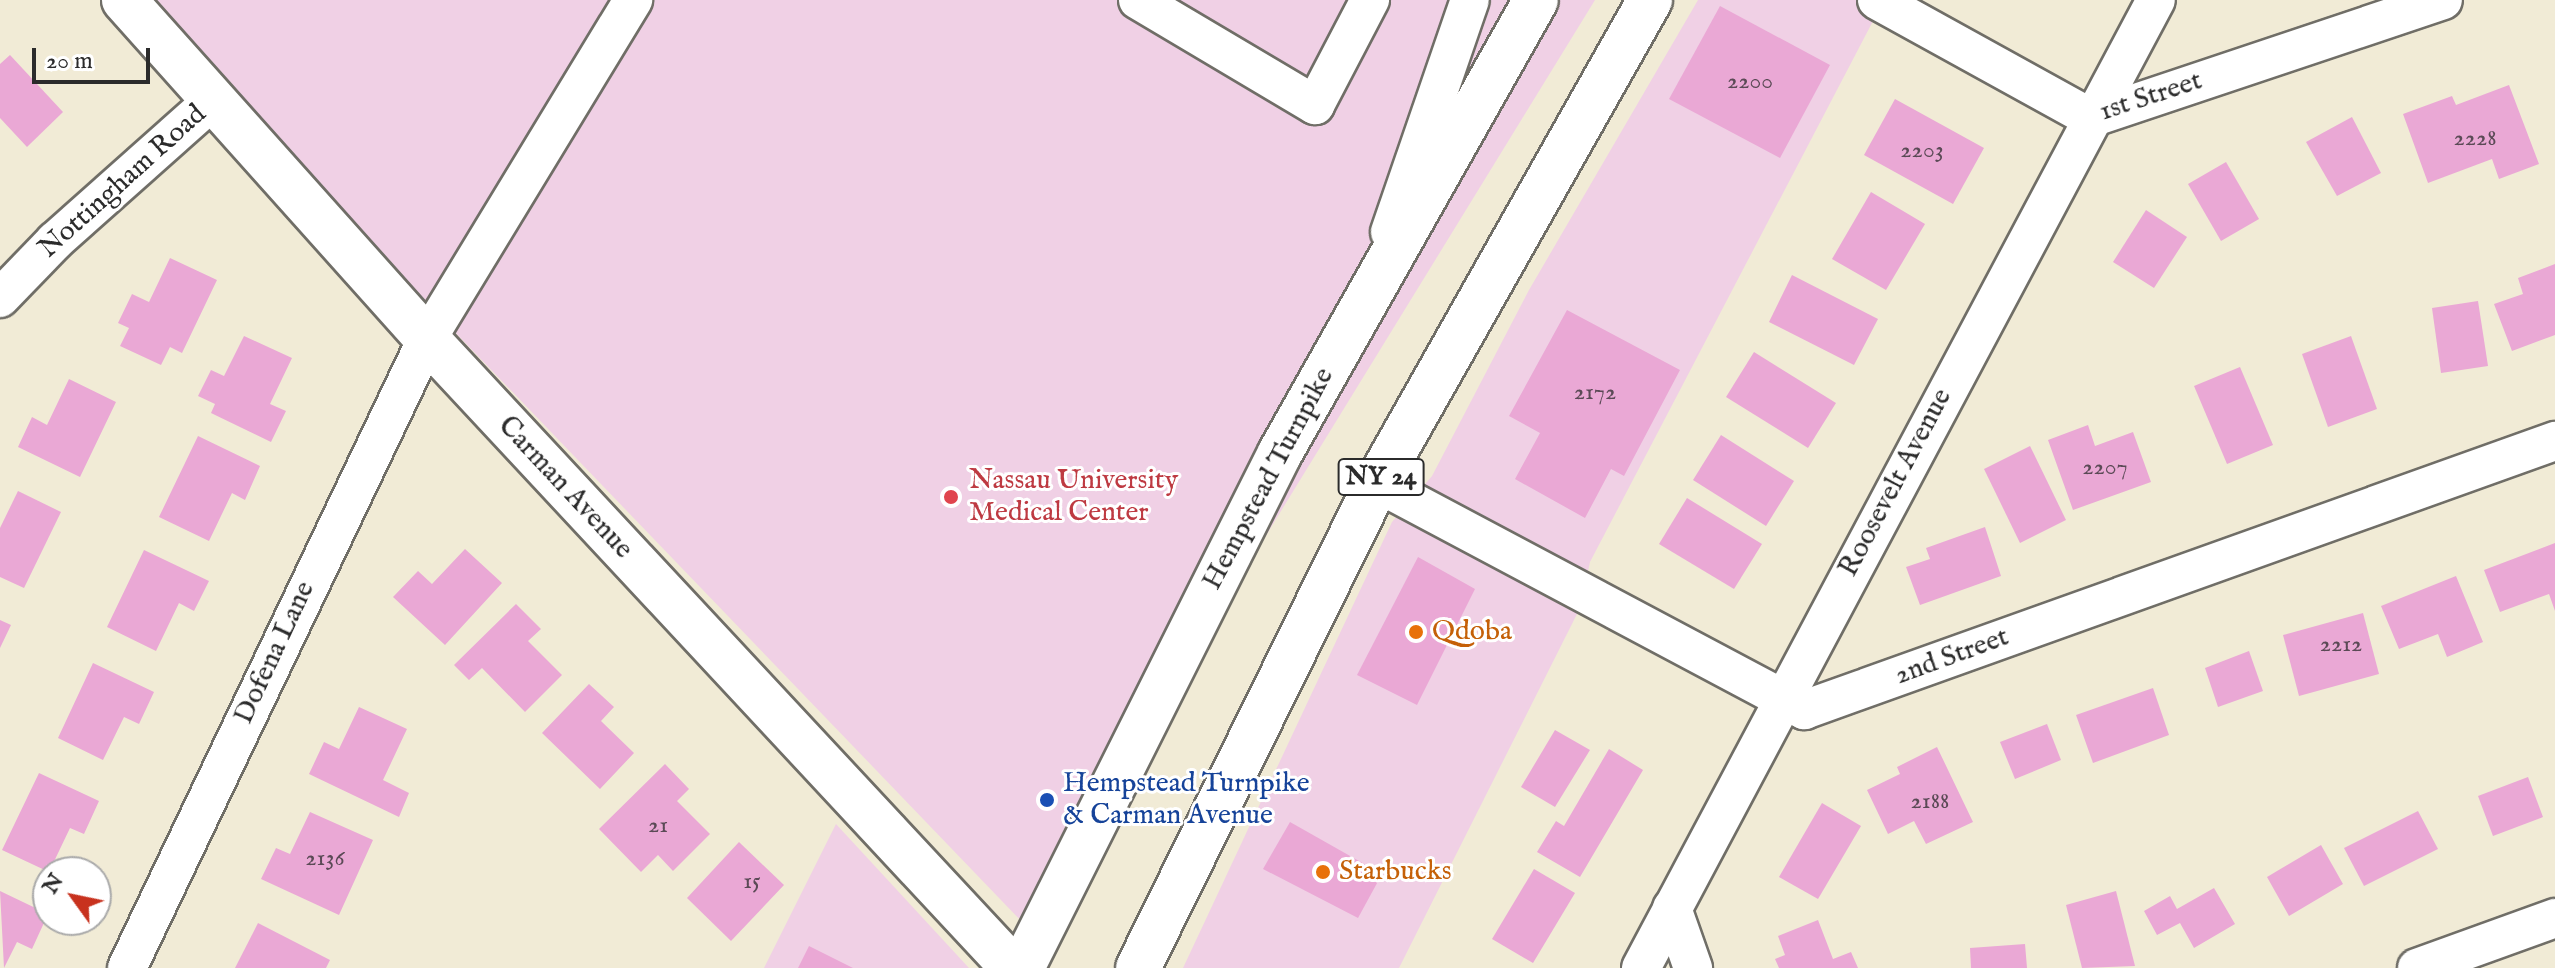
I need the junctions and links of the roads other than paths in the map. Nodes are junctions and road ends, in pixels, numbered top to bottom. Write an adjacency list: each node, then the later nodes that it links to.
1 (124, 0): 11 (main road, Carman Avenue)
2 (633, 0): 15 (street, Dofena Lane)
3 (1138, 0): 4 (street)
4 (1370, 0)
5 (1470, 0): 13 (street)
6 (1536, 0): 13 (main road, Hempstead Turnpike)
7 (1650, 0): 17 (main road, NY 24)
8 (1877, 0): 12 (street, 1st Street)
9 (2156, 0): 12 (street, Roosevelt Avenue)
10 (2443, 0): 12 (street, 1st Street)
11 (213, 100): 14 (street, Nottingham Road); 15 (main road, Carman Avenue)
12 (2091, 118): 18 (street, Roosevelt Avenue)
13 (1373, 282): 23 (main road, Hempstead Turnpike)
14 (0, 298)
15 (427, 339): 21 (street, Dofena Lane); 22 (main road, Carman Avenue)
16 (2555, 441): 18 (street, 2nd Street)
17 (1377, 483): 18 (street, 2nd Street); 24 (main road, NY 24)
18 (1781, 697): 19 (street, Roosevelt Avenue)
19 (1672, 908): 25 (street, Roosevelt Avenue); 26 (street)
20 (2555, 918): 27 (street)
21 (127, 968)
22 (1013, 968)
23 (1022, 968)
24 (1138, 968)
25 (1641, 968)
26 (1693, 968)
27 (2417, 968)

